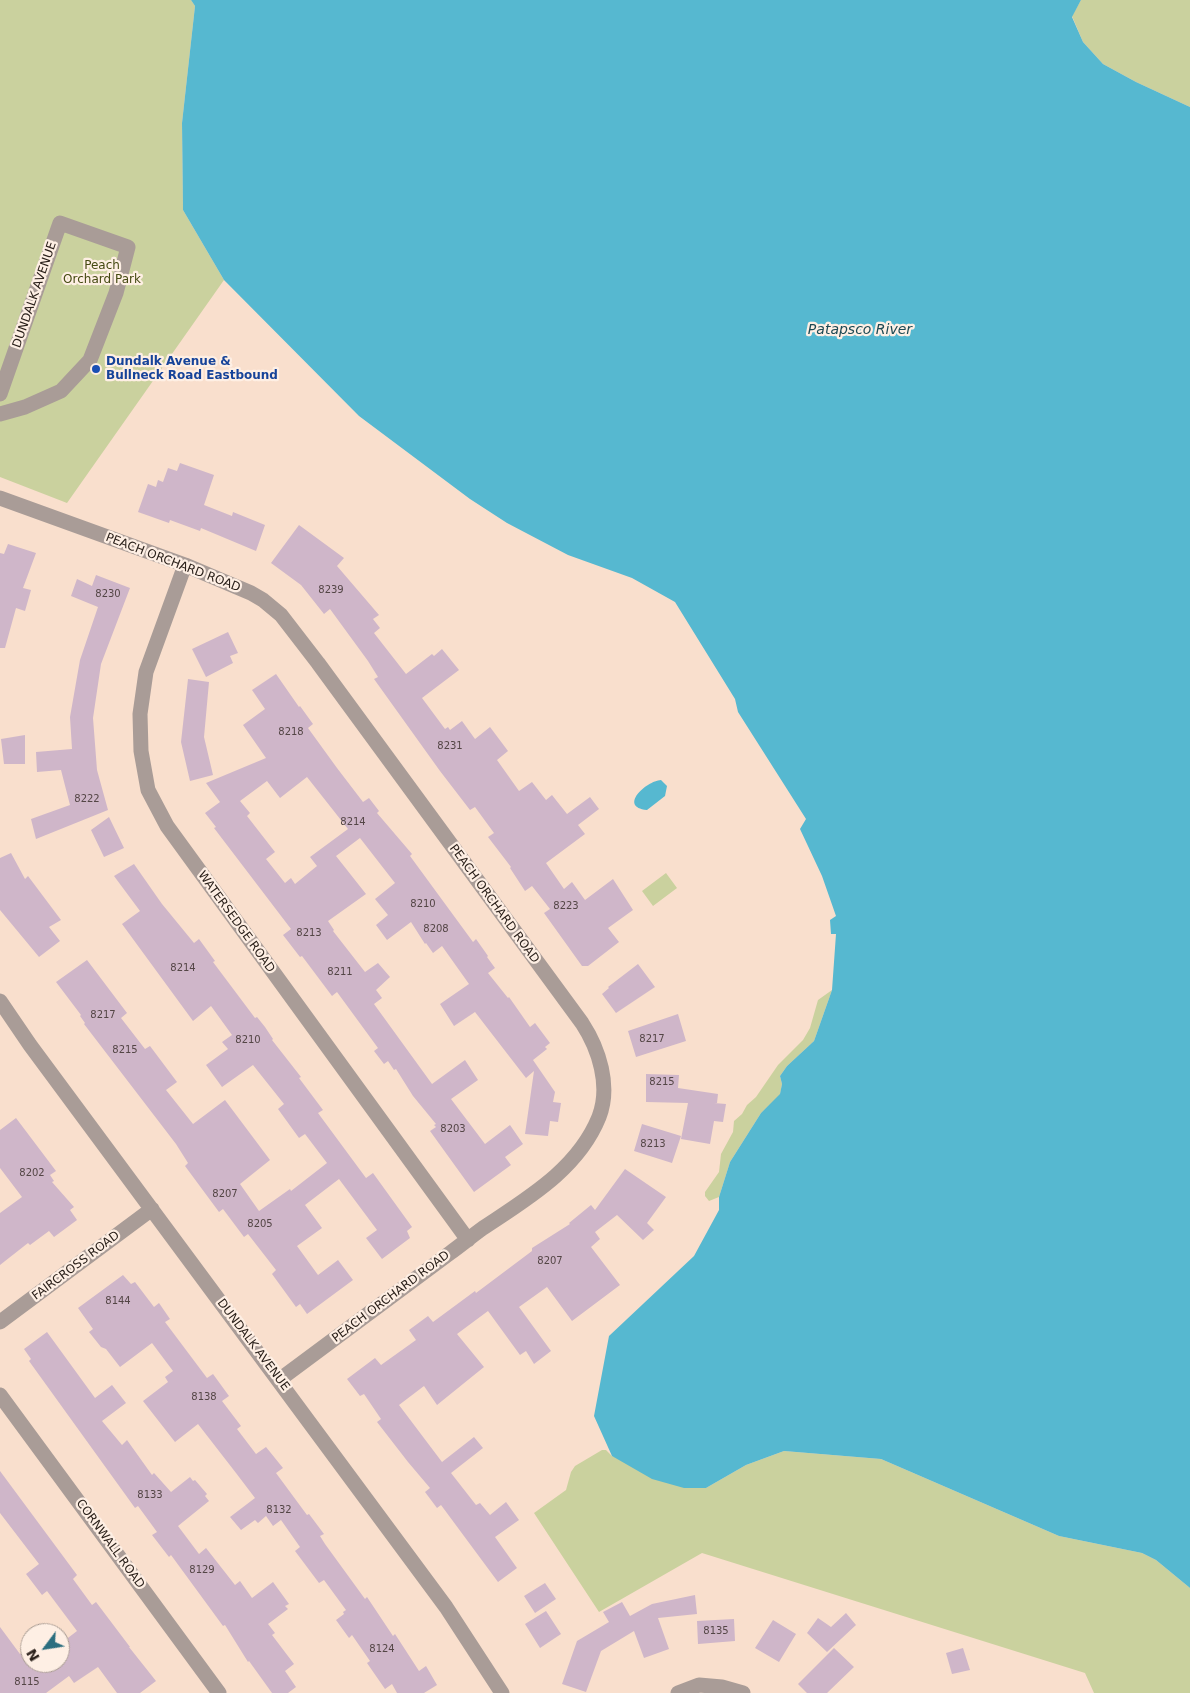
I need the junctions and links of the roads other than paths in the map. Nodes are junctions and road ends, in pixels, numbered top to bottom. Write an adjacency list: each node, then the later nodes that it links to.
1 (0, 394): 2 (street, DUNDALK AVENUE)
2 (0, 414)
3 (0, 498): 4 (street, PEACH ORCHARD ROAD)
4 (185, 565): 7 (street, WATERSEDGE ROAD); 7 (street, PEACH ORCHARD ROAD)
5 (0, 1000): 6 (street, DUNDALK AVENUE)
6 (152, 1209): 8 (street, FAIRCROSS ROAD); 9 (street, DUNDALK AVENUE)
7 (468, 1240): 9 (street, PEACH ORCHARD ROAD)
8 (0, 1322)
9 (279, 1380): 12 (street, DUNDALK AVENUE)
10 (0, 1395): 11 (street, CORNWALL ROAD)
11 (219, 1693)
12 (502, 1693)
13 (678, 1693): 14 (street)
14 (743, 1693)

